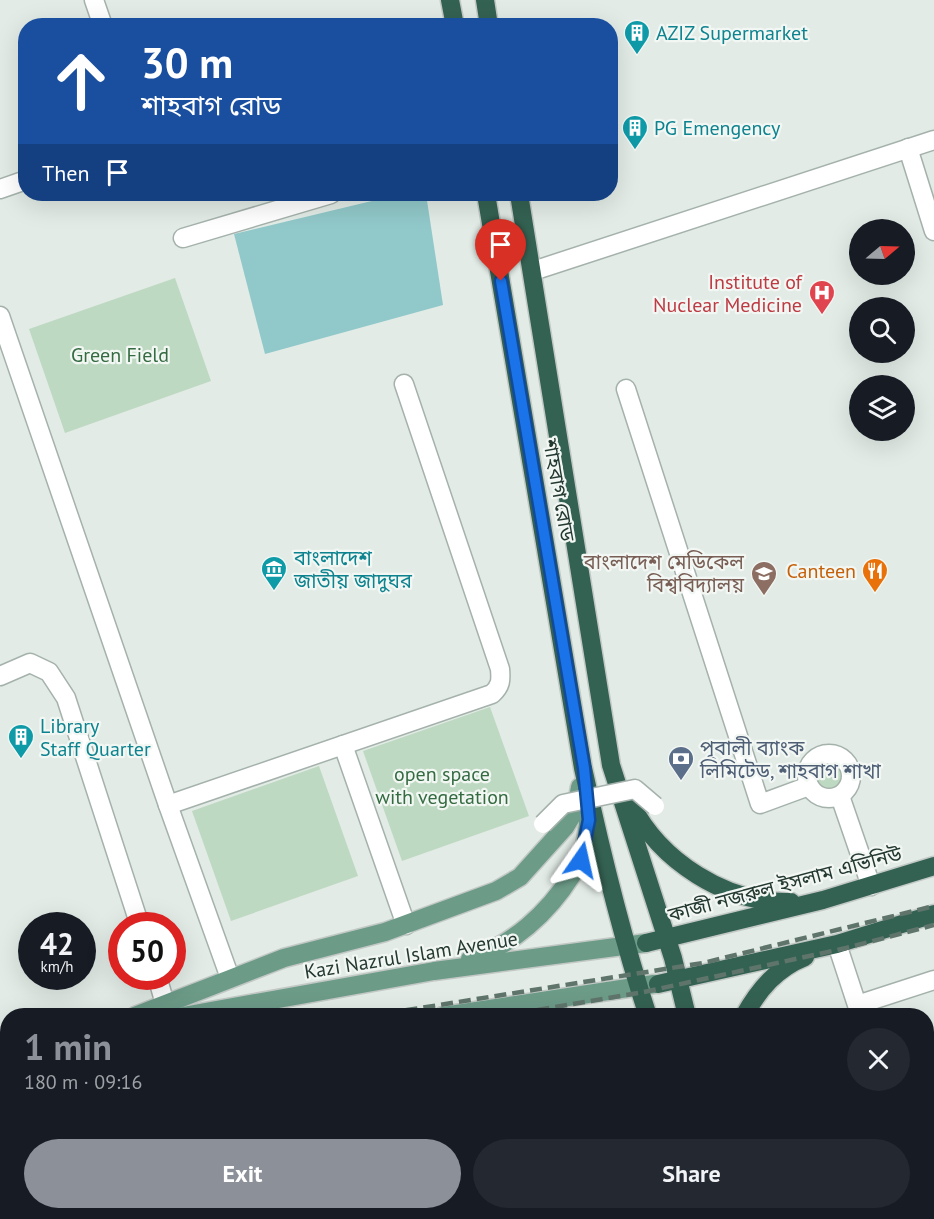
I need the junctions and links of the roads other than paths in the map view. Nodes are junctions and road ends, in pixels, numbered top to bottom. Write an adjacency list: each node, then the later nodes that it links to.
1 (94, 0): 4 (street)
2 (450, 0): 5 (highway)
3 (485, 0): 6 (highway)
4 (100, 18)
5 (453, 18)
6 (488, 18)
7 (934, 140): 8 (street)
8 (908, 148): 14 (street); 16 (street)
9 (18, 183): 10 (street)
10 (0, 189)
11 (307, 201): 15 (street)
12 (487, 201): 23 (highway, শাহবাগ রোড)
13 (520, 201): 16 (highway, শাহবাগ রোড)
14 (934, 231)
15 (183, 238)
16 (533, 271): 22 (highway, শাহবাগ রোড)
17 (0, 316): 26 (street)
18 (404, 384): 21 (street)
19 (626, 389): 24 (street)
20 (0, 676): 32 (street)
21 (343, 745): 26 (street); 34 (street)
22 (611, 765): 31 (highway); 35 (highway, শাহবাগ রোড)
23 (584, 768): 34 (main road); 38 (highway, শাহবাগ রোড); 41 (main road)
24 (810, 786): 25 (street); 25 (street)
25 (840, 796): 30 (street)
26 (168, 805): 42 (street)
27 (655, 806): 28 (street, bridge)
28 (543, 825)
29 (934, 866): 30 (highway, কাজী নজরুল ইসলাম এভিনিউ)
30 (871, 886): 31 (highway, কাজী নজরুল ইসলাম এভিনিউ)
31 (823, 900): 35 (highway, কাজী নজরুল ইসলাম এভিনিউ)
32 (135, 912)
33 (934, 914): 37 (highway)
34 (406, 925): 42 (main road)
35 (667, 939): 36 (highway, কাজী নজরুল ইসলাম এভিনিউ); 39 (highway, শাহবাগ রোড)
36 (646, 944): 38 (main road, Kazi Nazrul Islam Avenue); 39 (highway); 40 (highway)
37 (837, 944): 43 (highway); 44 (street); 54 (highway)
38 (627, 946): 40 (highway, শাহবাগ রোড); 41 (main road, Kazi Nazrul Islam Avenue)
39 (673, 958): 43 (highway, শাহবাগ রোড); 45 (highway)
40 (632, 968): 45 (highway); 46 (highway, শাহবাগ রোড)
41 (434, 971): 50 (main road, Kazi Nazrul Islam Avenue)
42 (230, 978): 48 (main road)
43 (678, 979): 45 (highway); 53 (highway, শাহবাগ রোড)
44 (934, 980)
45 (658, 984): 46 (main road)
46 (639, 986): 51 (main road); 52 (highway, শাহবাগ রোড)
47 (160, 990): 48 (street)
48 (165, 1004): 49 (main road)
49 (155, 1008)
50 (228, 1008)
51 (492, 1008)
52 (646, 1008)
53 (685, 1008)
54 (748, 1008)

